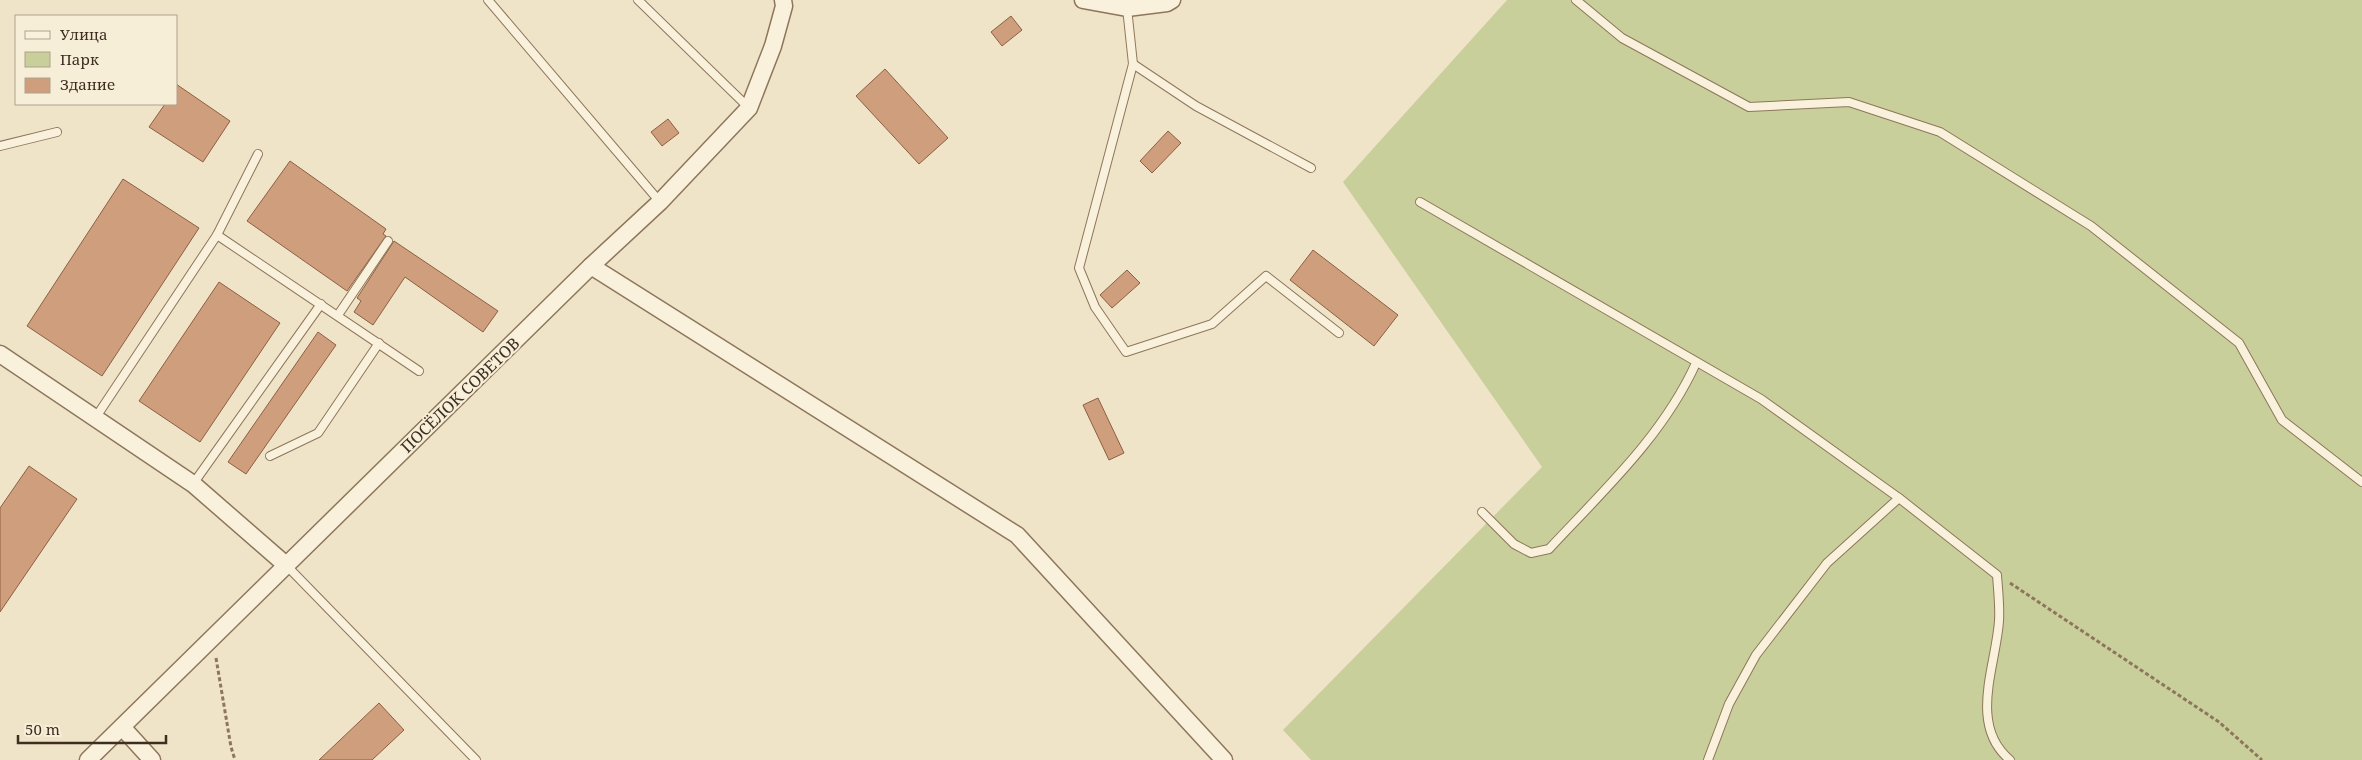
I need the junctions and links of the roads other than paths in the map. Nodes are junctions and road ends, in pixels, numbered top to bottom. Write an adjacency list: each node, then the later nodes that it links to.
1 (488, 0): 14 (lane)
2 (638, 0): 9 (lane)
3 (1576, 0): 28 (lane)
4 (1093, 1): 7 (street)
5 (1169, 1): 7 (street)
6 (789, 2): 9 (street, ПОСЁЛОК СОВЕТОВ)
7 (1127, 8): 8 (lane)
8 (1133, 64): 13 (lane); 21 (lane)
9 (749, 108): 14 (street, ПОСЁЛОК СОВЕТОВ)
10 (56, 132): 11 (lane)
11 (0, 146)
12 (258, 154): 16 (lane)
13 (1312, 168)
14 (660, 202): 18 (street, ПОСЁЛОК СОВЕТОВ)
15 (1420, 202): 24 (lane)
16 (217, 235): 19 (lane); 26 (lane)
17 (388, 241): 20 (lane)
18 (591, 266): 32 (street, ПОСЁЛОК СОВЕТОВ); 37 (street)
19 (321, 304): 20 (lane); 29 (lane)
20 (338, 315): 22 (lane)
21 (1339, 332)
22 (379, 344): 25 (lane); 27 (lane)
23 (0, 354): 26 (street)
24 (1696, 363): 30 (lane); 31 (lane)
25 (419, 371)
26 (96, 417): 29 (street)
27 (270, 456)
28 (2362, 482)
29 (193, 484): 32 (street)
30 (1899, 498): 38 (lane); 39 (lane)
31 (1482, 512)
32 (286, 565): 33 (street, ПОСЁЛОК СОВЕТОВ); 36 (lane)
33 (122, 727): 34 (street, ПОСЁЛОК СОВЕТОВ); 35 (street)
34 (88, 760)
35 (152, 760)
36 (476, 760)
37 (1224, 760)
38 (1708, 760)
39 (2010, 760)

